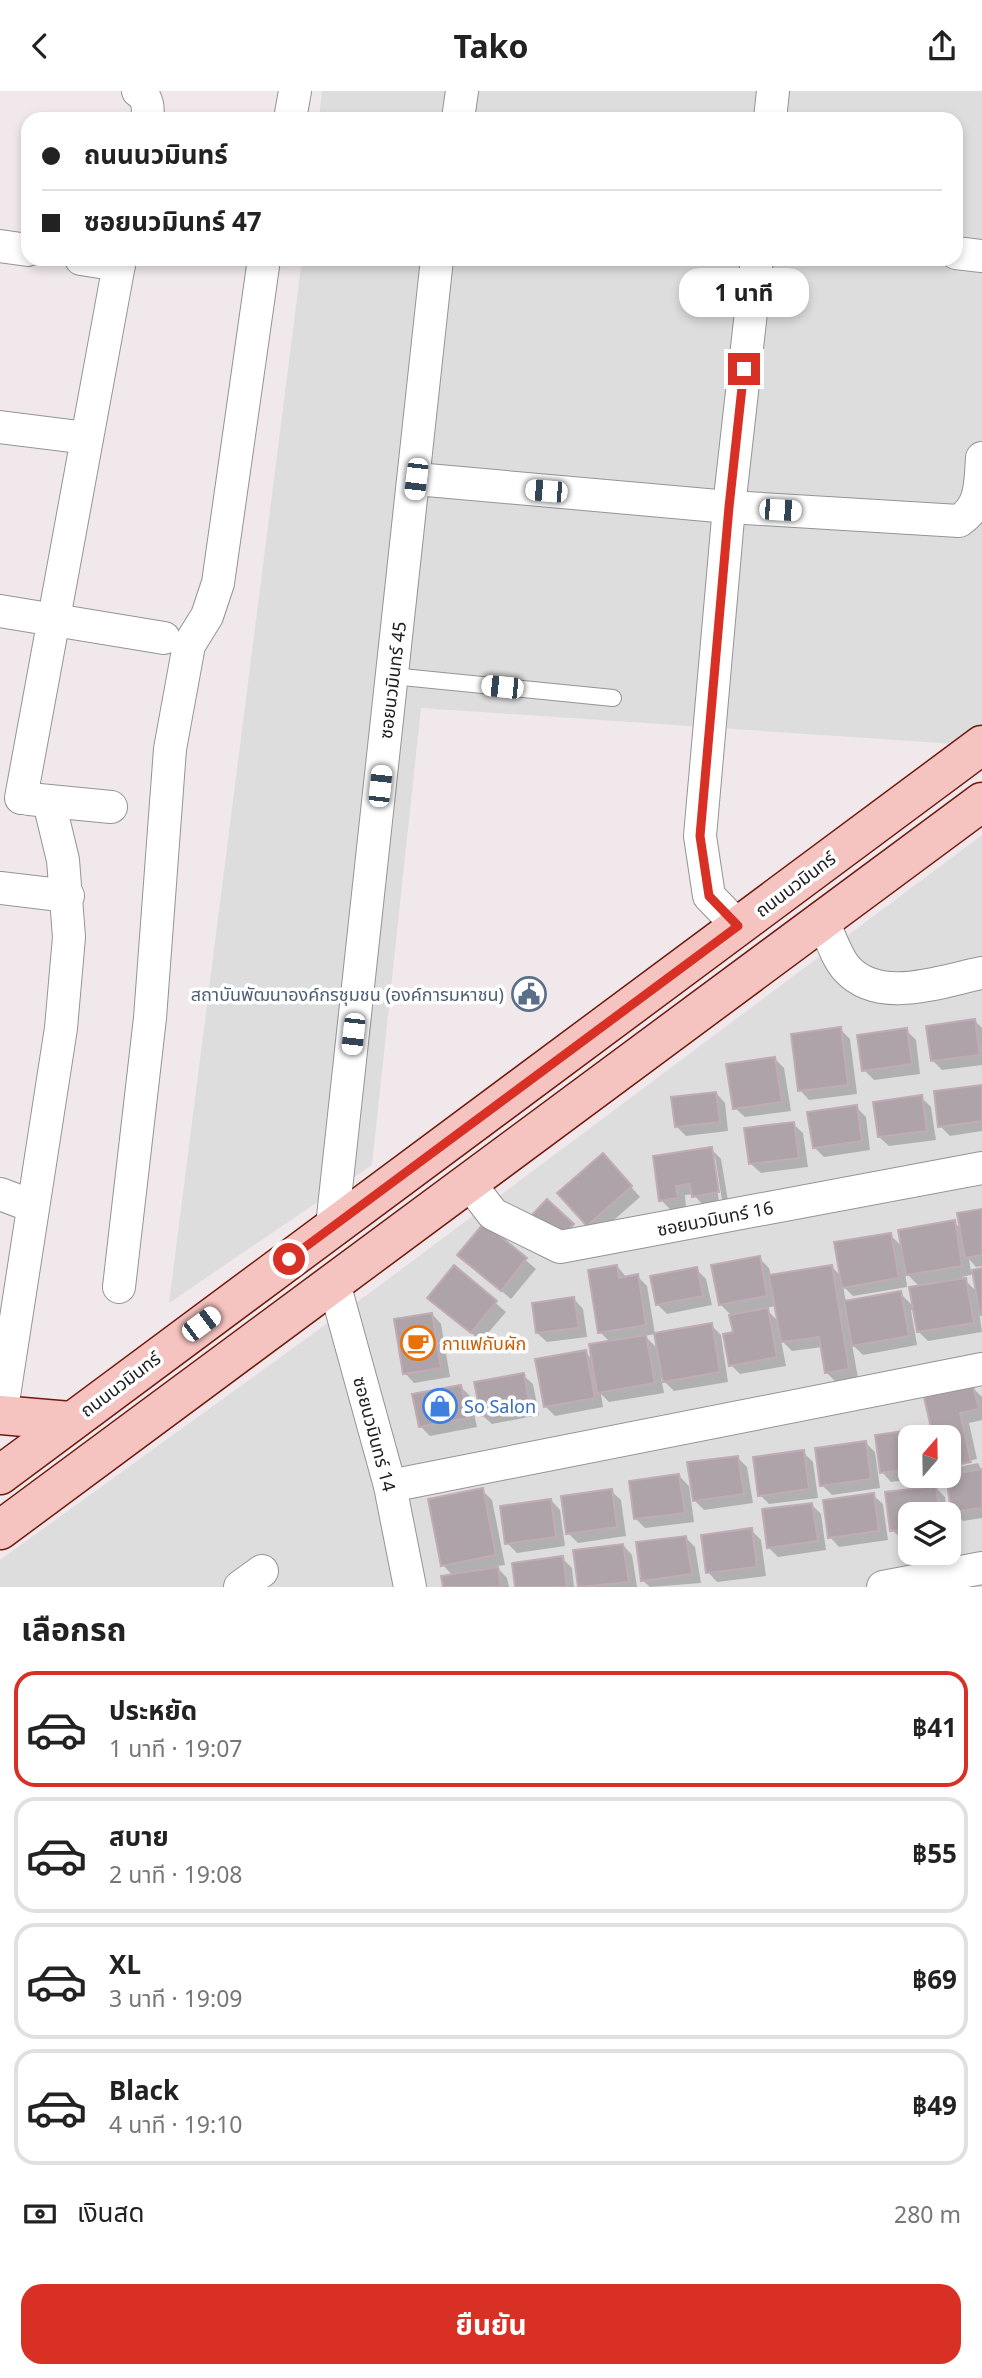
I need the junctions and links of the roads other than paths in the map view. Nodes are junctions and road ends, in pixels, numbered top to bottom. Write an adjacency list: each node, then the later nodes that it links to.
1 (138, 91): 5 (street)
2 (295, 91): 6 (street)
3 (462, 91): 7 (street)
4 (773, 91): 8 (street)
5 (148, 112)
6 (291, 112)
7 (459, 112)
8 (771, 112)
9 (0, 246): 10 (street)
10 (21, 249)
11 (963, 254): 12 (street)
12 (982, 256)
13 (118, 266): 18 (street)
14 (263, 266): 43 (street)
15 (436, 266): 20 (street, ซอยนวมินทร์ 45)
16 (756, 266): 21 (street)
17 (0, 427): 18 (street)
18 (87, 438): 24 (street)
19 (982, 458): 22 (street)
20 (416, 479): 21 (street); 26 (street, ซอยนวมินทร์ 45)
21 (729, 507): 22 (street); 35 (street)
22 (977, 521)
23 (0, 611): 24 (street)
24 (55, 619): 25 (street); 29 (street)
25 (164, 638)
26 (392, 676): 27 (lane); 41 (street, ซอยนวมินทร์ 45)
27 (613, 698)
28 (982, 745): 35 (main road, ถนนนวมินทร์)
29 (23, 798): 31 (street); 33 (street)
30 (982, 802): 34 (main road)
31 (111, 807)
32 (0, 888): 33 (street)
33 (68, 896): 40 (street)
34 (822, 920): 36 (street); 38 (main road)
35 (738, 926): 41 (main road, ถนนนวมินทร์)
36 (982, 972)
37 (982, 1168): 38 (street, ซอยนวมินทร์ 16)
38 (469, 1183): 42 (main road)
39 (0, 1194): 40 (street)
40 (32, 1206): 44 (street)
41 (332, 1226): 46 (main road, ถนนนวมินทร์)
42 (334, 1283): 47 (street, ซอยนวมินทร์ 14); 48 (main road)
43 (119, 1287)
44 (4, 1363): 46 (street)
45 (982, 1369): 47 (street)
46 (4, 1441): 48 (main road)
47 (390, 1486): 51 (street, ซอยนวมินทร์ 14)
48 (48, 1495): 49 (main road)
49 (4, 1519)
50 (982, 1569): 52 (street)
51 (410, 1587)
52 (883, 1587)

